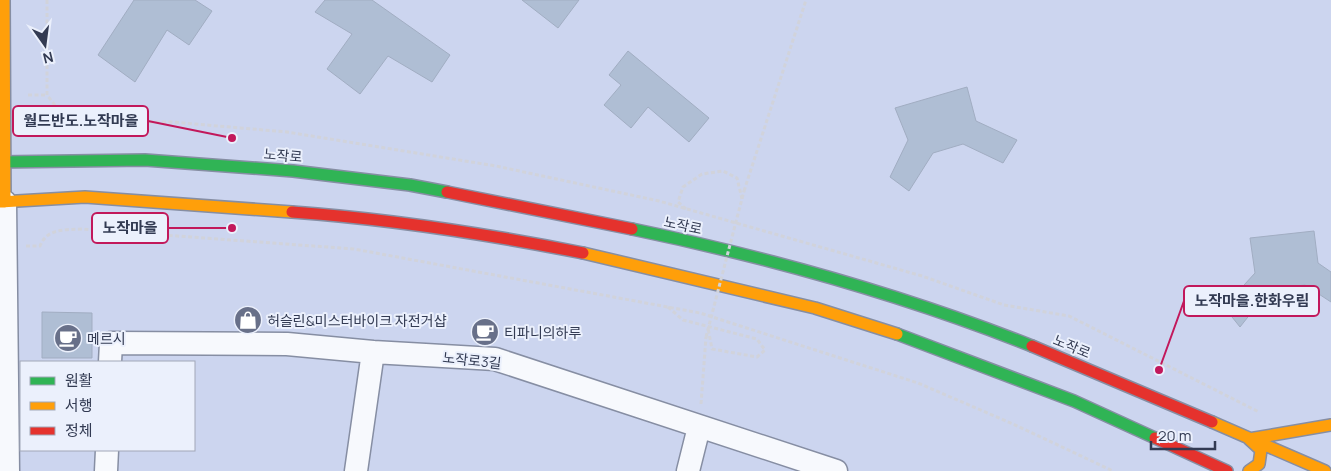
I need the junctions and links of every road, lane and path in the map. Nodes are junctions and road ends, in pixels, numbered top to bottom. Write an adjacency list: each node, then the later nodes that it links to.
1 (4, 0): 4 (street)
2 (806, 0): 7 (path, bridge)
3 (145, 160): 4 (street, 노작로); 5 (street); 19 (street, 노작로)
4 (2, 162): 9 (street)
5 (135, 170)
6 (131, 187): 8 (street)
7 (742, 199): 10 (path); 13 (path, bridge)
8 (145, 201): 9 (street); 27 (street)
9 (2, 202): 16 (street)
10 (688, 210)
11 (40, 246): 12 (path)
12 (667, 307): 13 (path); 26 (path)
13 (708, 328): 18 (path, bridge)
14 (373, 352): 15 (street, 노작로3길); 18 (street, 노작로3길); 23 (street)
15 (110, 361)
16 (3, 385): 21 (street)
17 (1331, 425): 19 (street)
18 (699, 427): 24 (street); 25 (street, 노작로3길)
19 (1248, 439): 28 (street); 29 (street, 노작로)
20 (107, 451): 22 (street)
21 (8, 471)
22 (106, 471)
23 (356, 471)
24 (688, 471)
25 (836, 471)
26 (1113, 471)
27 (1226, 471)
28 (1249, 471)
29 (1325, 471)

